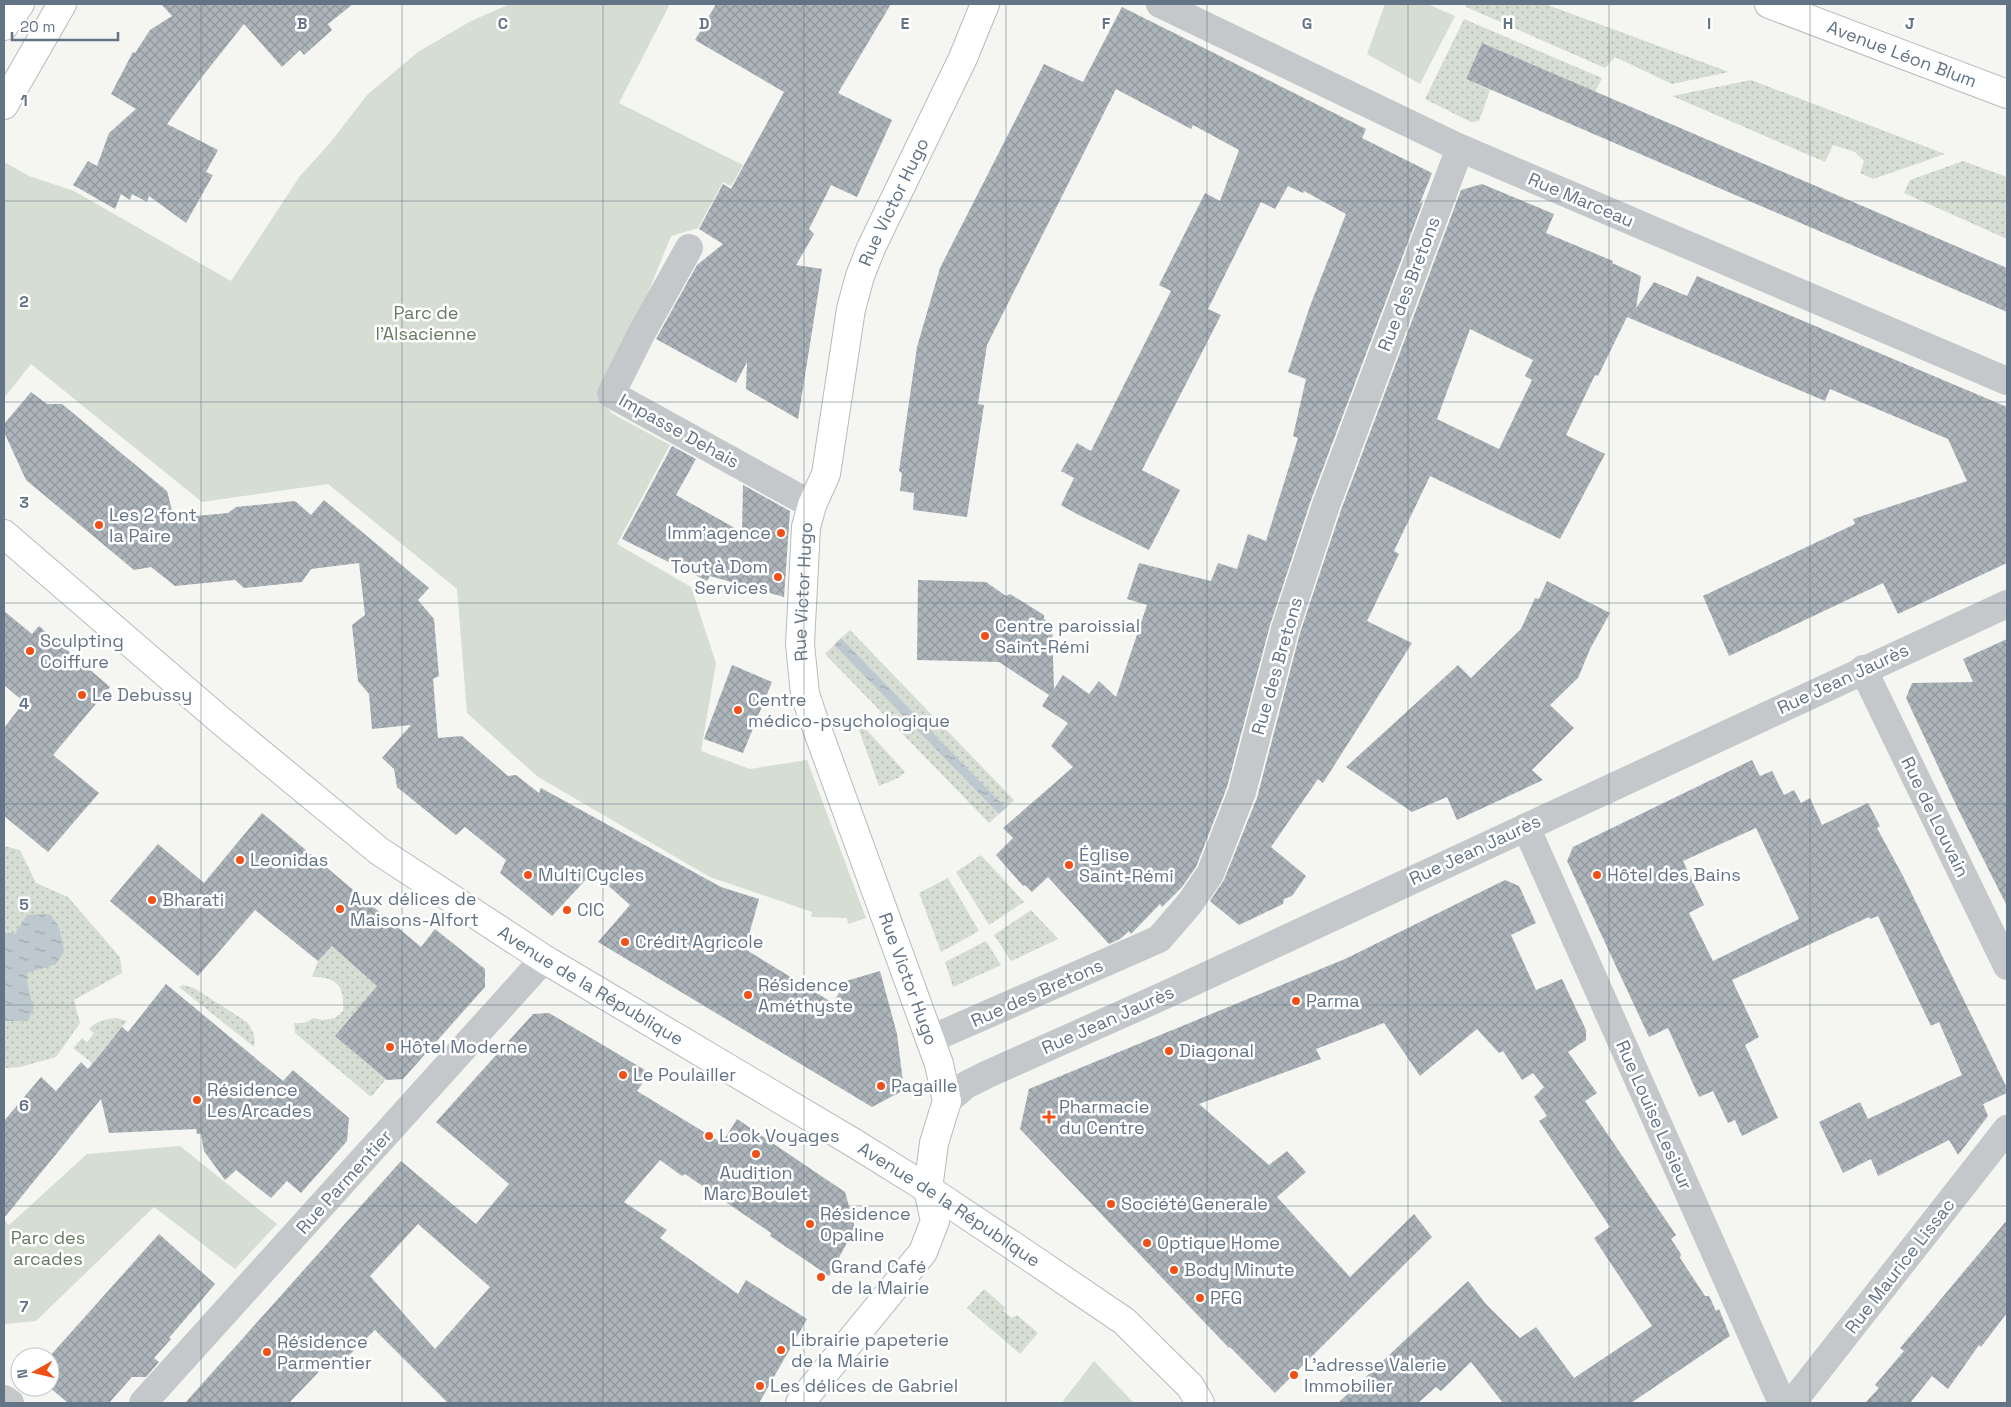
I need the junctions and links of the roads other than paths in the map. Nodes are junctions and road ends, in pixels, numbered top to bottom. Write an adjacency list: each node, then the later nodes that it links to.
1 (20, 4): 6 (main road)
2 (62, 4): 8 (main road)
3 (985, 4): 12 (main road, Rue Victor Hugo)
4 (1160, 4): 9 (street, Rue Marceau)
5 (1769, 4): 7 (main road, Avenue Léon Blum)
6 (4, 26)
7 (2007, 94)
8 (4, 106)
9 (1460, 148): 11 (street, Rue Marceau); 19 (street, Rue des Bretons)
10 (689, 248): 12 (street, Impasse Dehais)
11 (2007, 382)
12 (812, 504): 19 (main road, Rue Victor Hugo)
13 (4, 534): 17 (main road, Avenue de la République)
14 (2007, 604): 15 (street, Rue Jean Jaurès)
15 (1863, 669): 16 (street, Rue Jean Jaurès); 18 (street, Rue de Louvain)
16 (1526, 827): 20 (street, Rue Jean Jaurès); 28 (street, Rue Louise Lesieur)
17 (544, 959): 22 (main road, Avenue de la République); 25 (street, Rue Parmentier)
18 (2007, 966)
19 (932, 1039): 20 (main road, Rue Victor Hugo)
20 (947, 1101): 22 (main road)
21 (2007, 1129): 29 (street, Rue Maurice Lissac)
22 (928, 1188): 26 (main road); 27 (main road, Avenue de la République)
23 (4, 1399): 24 (street)
24 (10, 1403)
25 (143, 1403)
26 (800, 1403)
27 (1200, 1403)
28 (1782, 1403)
29 (1792, 1403)

